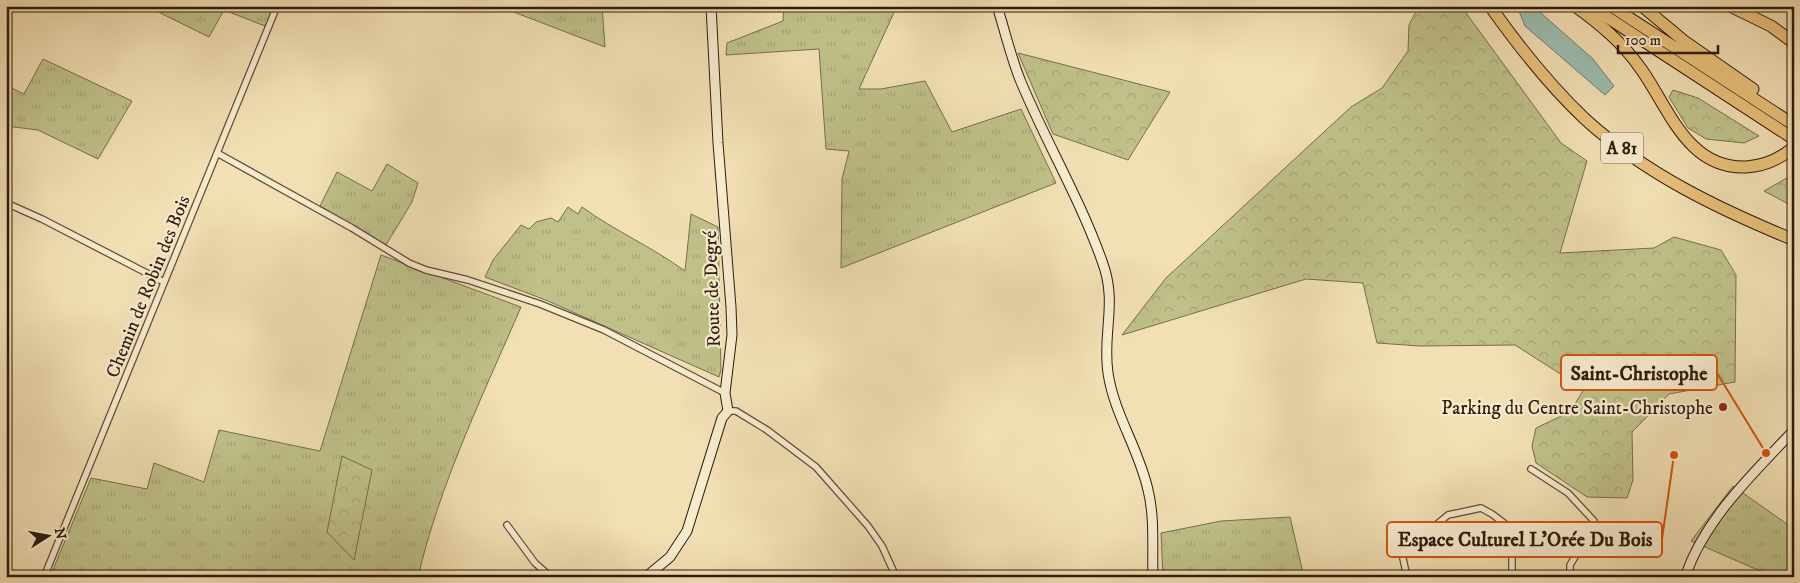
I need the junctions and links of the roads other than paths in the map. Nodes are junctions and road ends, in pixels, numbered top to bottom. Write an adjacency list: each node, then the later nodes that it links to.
1 (277, 6): 15 (street, Chemin de Robin des Bois)
2 (711, 6): 19 (street, Route de Degré)
3 (997, 6): 28 (street)
4 (1490, 6): 17 (highway, A 81)
5 (1575, 6): 14 (highway)
6 (1590, 6): 13 (highway)
7 (1612, 6): 12 (highway)
8 (1642, 6): 11 (highway)
9 (1730, 6): 10 (highway)
10 (1794, 42)
11 (1794, 117)
12 (1794, 125)
13 (1794, 139)
14 (1794, 147)
15 (217, 153): 18 (street, Chemin de Robin des Bois); 19 (street)
16 (6, 203): 18 (street)
17 (1794, 240)
18 (164, 282): 24 (street, Chemin de Robin des Bois)
19 (726, 393): 20 (street, Route de Degré)
20 (728, 411): 26 (street); 27 (street)
21 (1794, 430): 32 (street)
22 (1531, 469): 31 (street)
23 (507, 525): 25 (street)
24 (44, 577)
25 (551, 577)
26 (646, 577)
27 (896, 577)
28 (1153, 577)
29 (1407, 577): 30 (street)
30 (1512, 577)
31 (1570, 577)
32 (1685, 577)

